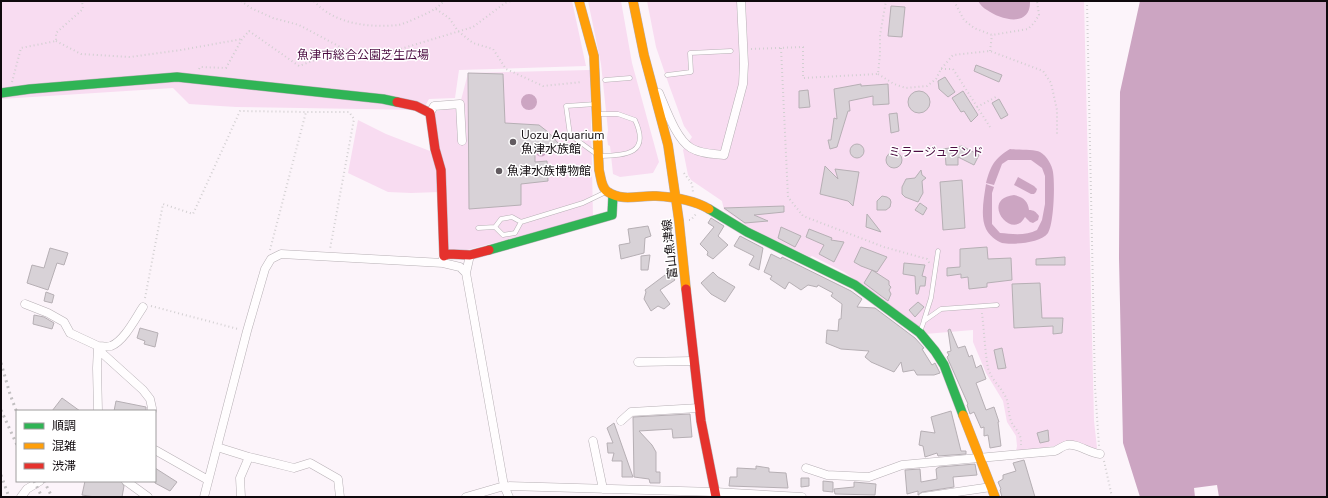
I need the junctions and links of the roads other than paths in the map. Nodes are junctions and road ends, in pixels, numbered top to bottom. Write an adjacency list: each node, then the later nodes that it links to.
1 (579, 1): 10 (street)
2 (634, 1): 5 (street, 富山魚津線)
3 (741, 1): 5 (street)
4 (731, 51): 6 (lane)
5 (646, 63): 16 (street, 富山魚津線)
6 (667, 75)
7 (630, 78): 8 (lane)
8 (605, 80)
9 (5, 92): 11 (street)
10 (597, 104): 12 (street); 14 (lane)
11 (430, 113): 13 (street); 22 (street)
12 (597, 114): 14 (street); 14 (lane)
13 (462, 141)
14 (599, 156): 15 (street)
15 (610, 193): 16 (street); 17 (lane); 21 (street)
16 (676, 198): 28 (street); 30 (street, 富山魚津線)
17 (521, 222): 18 (lane); 18 (lane)
18 (495, 227): 19 (lane)
19 (478, 228)
20 (938, 251): 27 (lane)
21 (470, 255): 22 (street); 23 (street)
22 (443, 260): 23 (street); 37 (street)
23 (466, 273): 46 (street)
24 (25, 304): 29 (street)
25 (997, 306): 27 (lane)
26 (143, 307): 29 (street)
27 (924, 321): 28 (lane)
28 (920, 333): 41 (street)
29 (98, 346): 33 (street); 34 (street)
30 (693, 361): 31 (street); 32 (street, 富山魚津線)
31 (638, 362)
32 (699, 408): 35 (street); 49 (street, 富山魚津線)
33 (98, 410)
34 (152, 410)
35 (621, 421)
36 (593, 441): 48 (street)
37 (217, 447): 40 (street); 43 (street)
38 (156, 451): 43 (street)
39 (1100, 454): 41 (street)
40 (249, 457): 53 (street); 54 (street)
41 (980, 458): 42 (street); 47 (street)
42 (806, 468)
43 (208, 480): 52 (street)
44 (38, 482): 50 (street)
45 (127, 482): 51 (street)
46 (504, 486): 48 (street); 55 (street); 56 (street)
47 (991, 487): 59 (street); 60 (street)
48 (603, 489): 49 (street)
49 (716, 495): 57 (street)
50 (21, 497)
51 (148, 497)
52 (204, 497)
53 (241, 497)
54 (340, 497)
55 (466, 497)
56 (510, 497)
57 (795, 497): 58 (street)
58 (802, 497)
59 (923, 497)
60 (995, 497)

